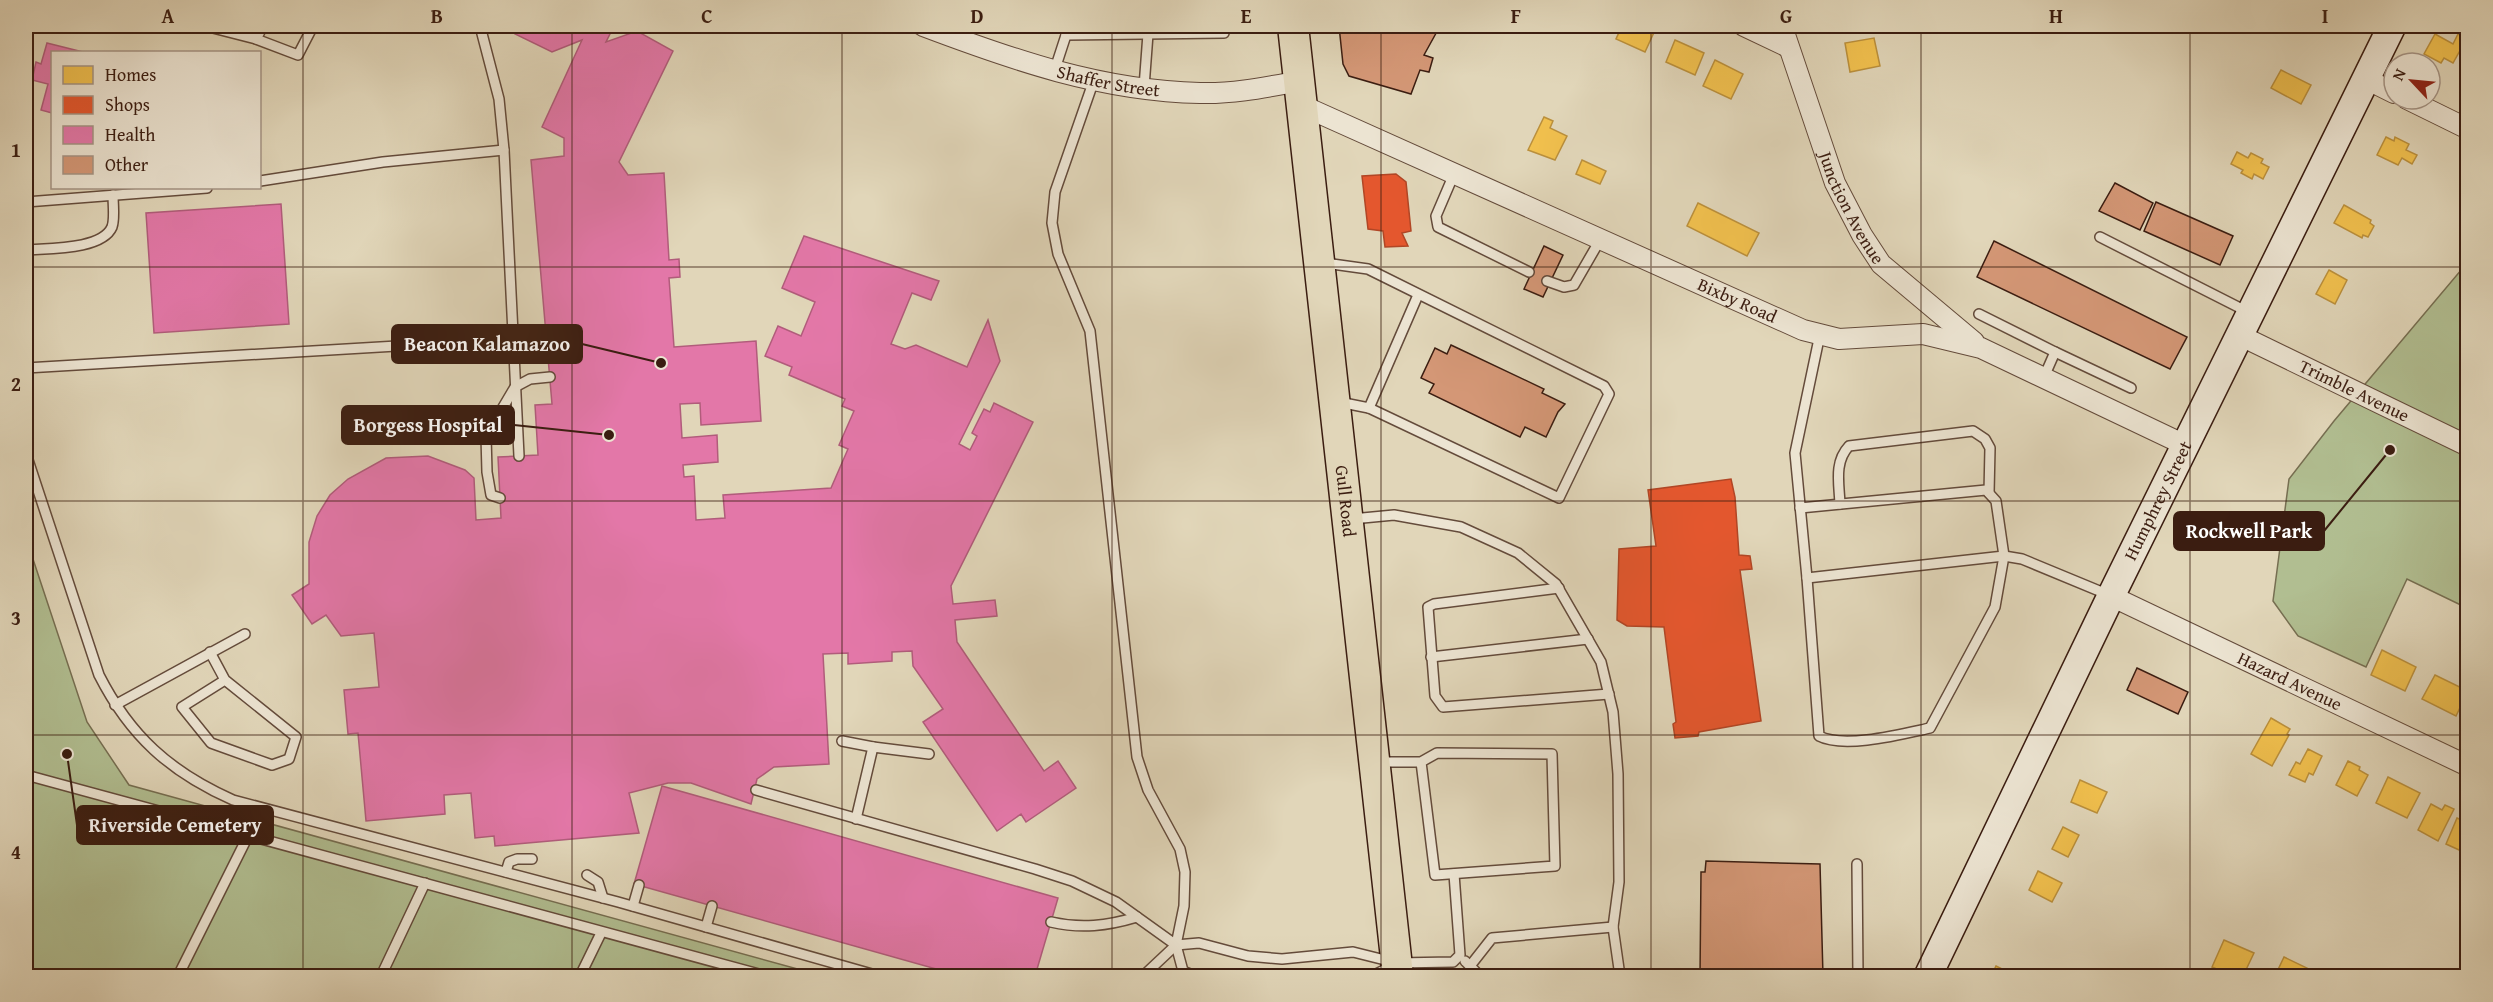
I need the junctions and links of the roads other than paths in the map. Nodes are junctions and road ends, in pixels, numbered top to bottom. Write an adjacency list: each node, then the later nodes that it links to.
1 (205, 26): 15 (lane)
2 (263, 26): 15 (lane)
3 (313, 26): 15 (lane)
4 (480, 26): 26 (lane)
5 (923, 26): 11 (street, Shaffer Street)
6 (1293, 26): 23 (main road, Gull Road)
7 (1744, 26): 16 (street)
8 (1782, 26): 16 (street, Junction Avenue)
9 (2392, 26): 19 (street, Humphrey Street)
10 (1068, 30): 13 (lane); 18 (lane)
11 (958, 32): 18 (street, Shaffer Street)
12 (1224, 33): 13 (lane)
13 (1148, 34): 21 (lane)
14 (26, 37): 17 (lane)
15 (256, 39)
16 (1788, 47): 44 (street, Junction Avenue)
17 (26, 52)
18 (1054, 72): 20 (street, Shaffer Street)
19 (2366, 79): 22 (street); 40 (street, Humphrey Street)
20 (1094, 80): 21 (street, Shaffer Street); 98 (lane)
21 (1144, 87): 23 (street, Shaffer Street)
22 (2382, 87)
23 (1300, 93): 27 (street, Bixby Road); 35 (main road, Gull Road)
24 (2431, 111): 25 (street)
25 (2468, 129)
26 (504, 150): 28 (lane); 42 (lane)
27 (1454, 174): 33 (street, Bixby Road); 36 (lane)
28 (261, 181)
29 (194, 189): 30 (lane)
30 (113, 195): 31 (lane); 34 (lane)
31 (26, 202)
32 (2100, 237): 40 (lane)
33 (1600, 240): 37 (lane); 41 (street, Bixby Road)
34 (26, 250)
35 (1319, 262): 38 (lane); 51 (main road, Gull Road)
36 (1529, 272)
37 (1547, 281)
38 (1418, 295): 52 (lane); 52 (lane)
39 (1979, 314): 45 (lane)
40 (2245, 324): 53 (street, Humphrey Street); 54 (street, Trimble Avenue)
41 (1820, 334): 44 (street, Bixby Road); 60 (lane)
42 (513, 339): 43 (lane); 46 (lane); 49 (lane)
43 (547, 342)
44 (1981, 348): 48 (street, Bixby Road)
45 (2055, 352): 48 (lane); 50 (lane)
46 (26, 368)
47 (550, 377): 49 (lane)
48 (2044, 377): 53 (street, Bixby Road)
49 (515, 387): 56 (lane); 58 (lane)
50 (2131, 388)
51 (1334, 401): 52 (lane); 61 (main road, Gull Road)
52 (1369, 408)
53 (2185, 445): 65 (street, Humphrey Street)
54 (2468, 446)
55 (26, 454): 72 (lane)
56 (519, 456)
57 (1989, 493): 59 (lane); 59 (lane); 62 (lane)
58 (500, 498)
59 (1840, 504): 60 (lane)
60 (1800, 508): 63 (lane)
61 (1347, 520): 64 (lane); 76 (main road, Gull Road)
62 (2004, 556): 63 (lane); 63 (lane); 65 (lane)
63 (1807, 578)
64 (1559, 588): 67 (lane); 69 (lane)
65 (2111, 596): 78 (street, Hazard Avenue); 112 (street, Humphrey Street)
66 (245, 634): 68 (lane)
67 (1588, 639): 69 (lane); 71 (lane)
68 (210, 652): 70 (lane); 72 (lane)
69 (1431, 657): 71 (lane)
70 (225, 680): 70 (lane)
71 (1609, 694): 96 (lane)
72 (115, 705): 85 (lane)
73 (842, 741): 74 (lane)
74 (873, 747): 75 (lane); 81 (lane)
75 (929, 754)
76 (1374, 762): 77 (lane); 101 (main road, Gull Road)
77 (1421, 762): 86 (lane); 86 (lane)
78 (2468, 766)
79 (26, 775): 82 (lane)
80 (756, 790): 81 (lane)
81 (856, 819): 93 (lane)
82 (249, 834): 88 (lane); 102 (lane)
83 (532, 859): 85 (lane)
84 (1857, 864): 111 (lane)
85 (506, 872): 90 (lane)
86 (1454, 874): 99 (lane)
87 (587, 875): 90 (lane)
88 (425, 884): 97 (lane); 103 (lane)
89 (639, 885): 91 (lane)
90 (603, 898): 91 (lane)
91 (633, 906): 95 (lane)
92 (712, 906): 95 (lane)
93 (1137, 917): 94 (lane); 98 (lane)
94 (1050, 922)
95 (706, 927): 106 (lane)
96 (1613, 927): 100 (lane); 110 (lane)
97 (601, 933): 104 (lane); 105 (lane)
98 (1176, 945): 101 (lane); 107 (lane); 108 (lane)
99 (1460, 955): 100 (lane); 101 (lane)
100 (1470, 966): 109 (lane)
101 (1389, 972)
102 (178, 976)
103 (381, 976)
104 (580, 976)
105 (766, 976)
106 (879, 976)
107 (1143, 976)
108 (1195, 976)
109 (1480, 976)
110 (1620, 976)
111 (1858, 976)
112 (1928, 976)

